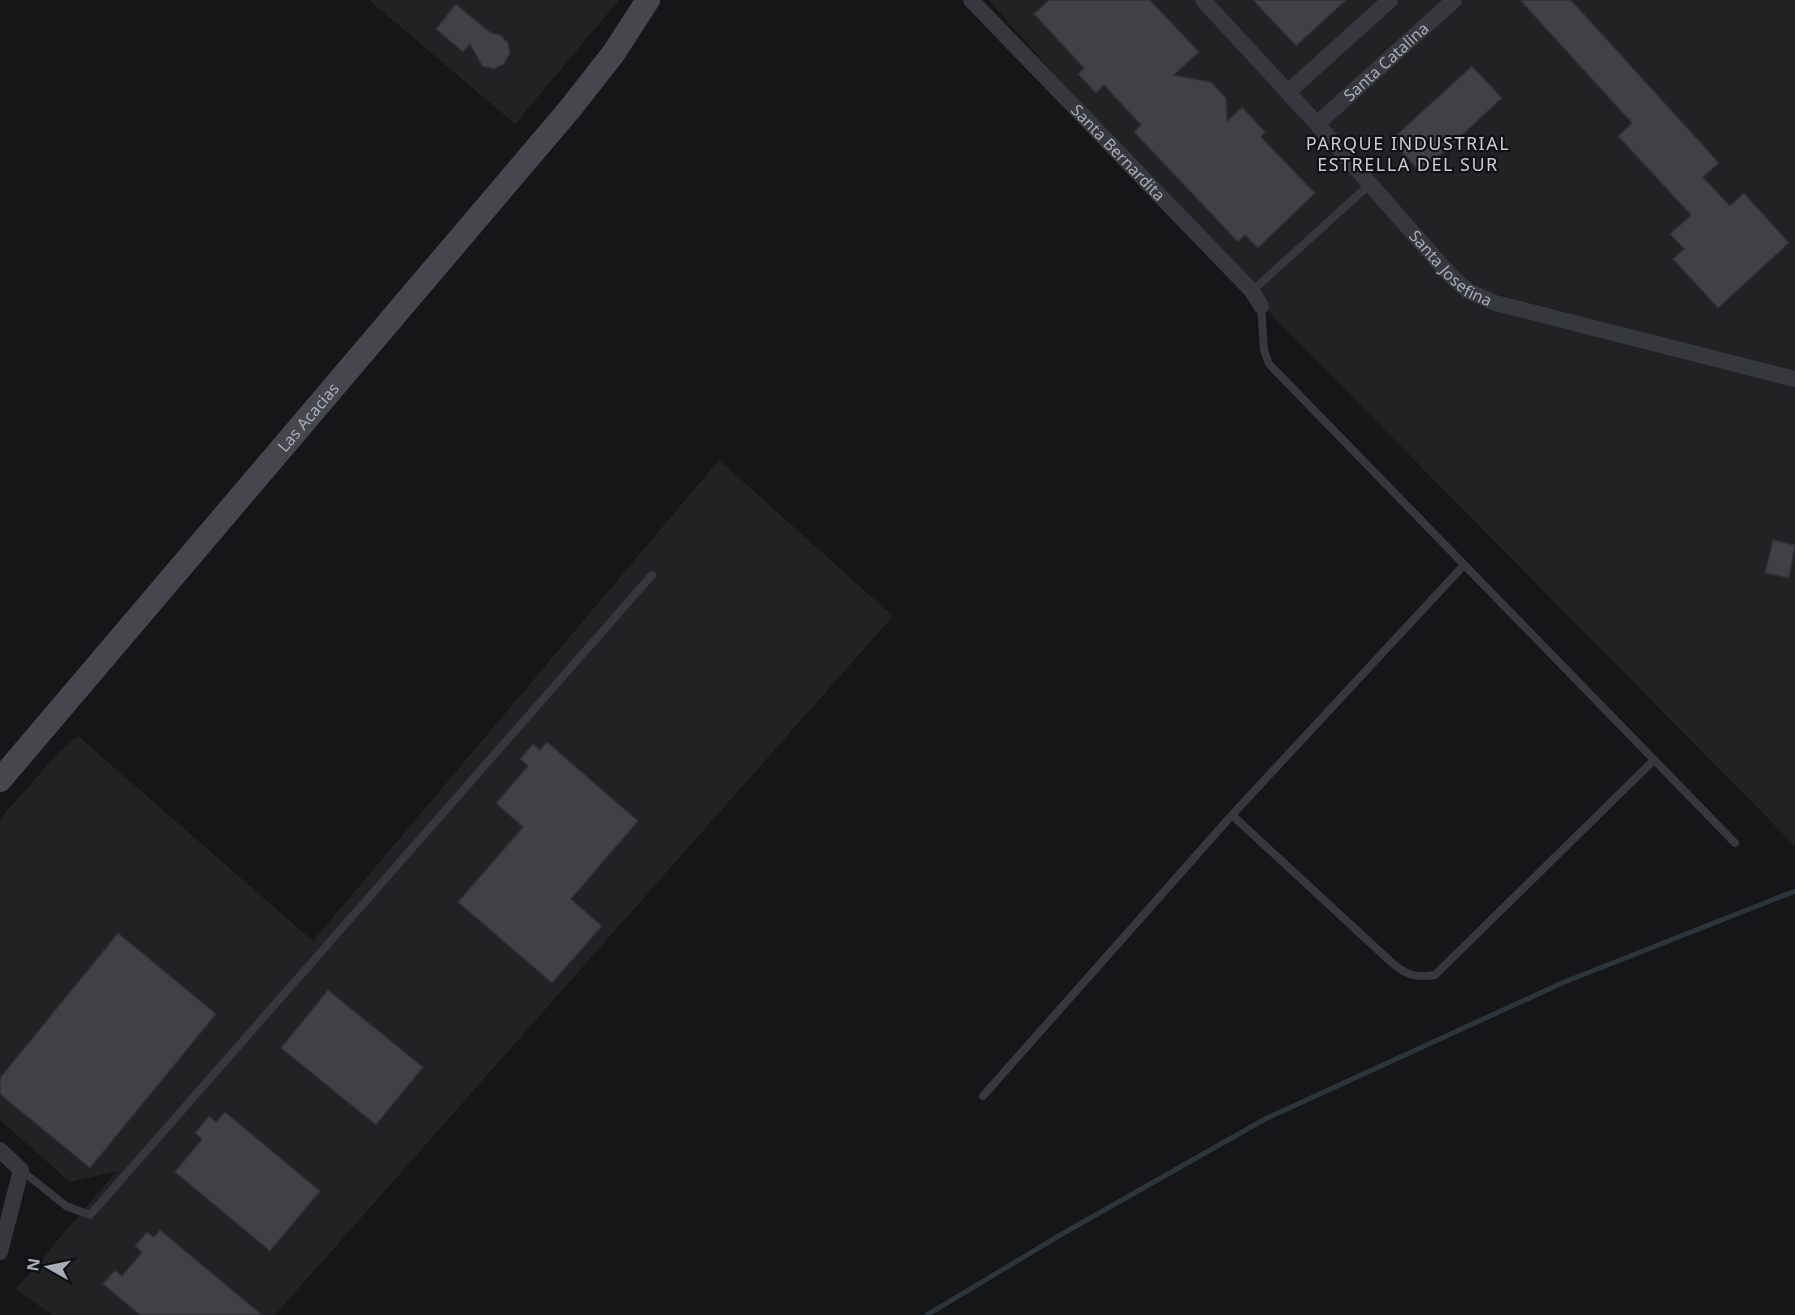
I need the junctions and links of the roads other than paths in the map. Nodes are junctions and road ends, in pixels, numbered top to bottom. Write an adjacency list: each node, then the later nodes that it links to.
1 (648, 0): 7 (main road, Las Acacias)
2 (663, 0): 7 (main road, Las Acacias)
3 (972, 0): 11 (street, Santa Bernardita)
4 (1203, 0): 8 (street, Santa Josefina)
5 (1390, 0): 8 (street)
6 (1454, 0): 9 (street, Santa Catalina)
7 (612, 54): 17 (main road, Las Acacias)
8 (1288, 92): 9 (street, Santa Josefina)
9 (1317, 124): 10 (street, Santa Josefina)
10 (1370, 185): 11 (lane); 13 (street, Santa Josefina)
11 (1252, 291): 12 (street, Santa Bernardita)
12 (1261, 306): 14 (lane)
13 (1795, 379)
14 (1464, 565): 16 (lane); 18 (lane)
15 (652, 575): 22 (lane)
16 (1654, 760): 18 (lane); 19 (lane)
17 (0, 780)
18 (1232, 815): 20 (lane)
19 (1735, 843)
20 (983, 1096)
21 (0, 1150): 22 (street)
22 (21, 1170): 23 (street)
23 (0, 1252)

